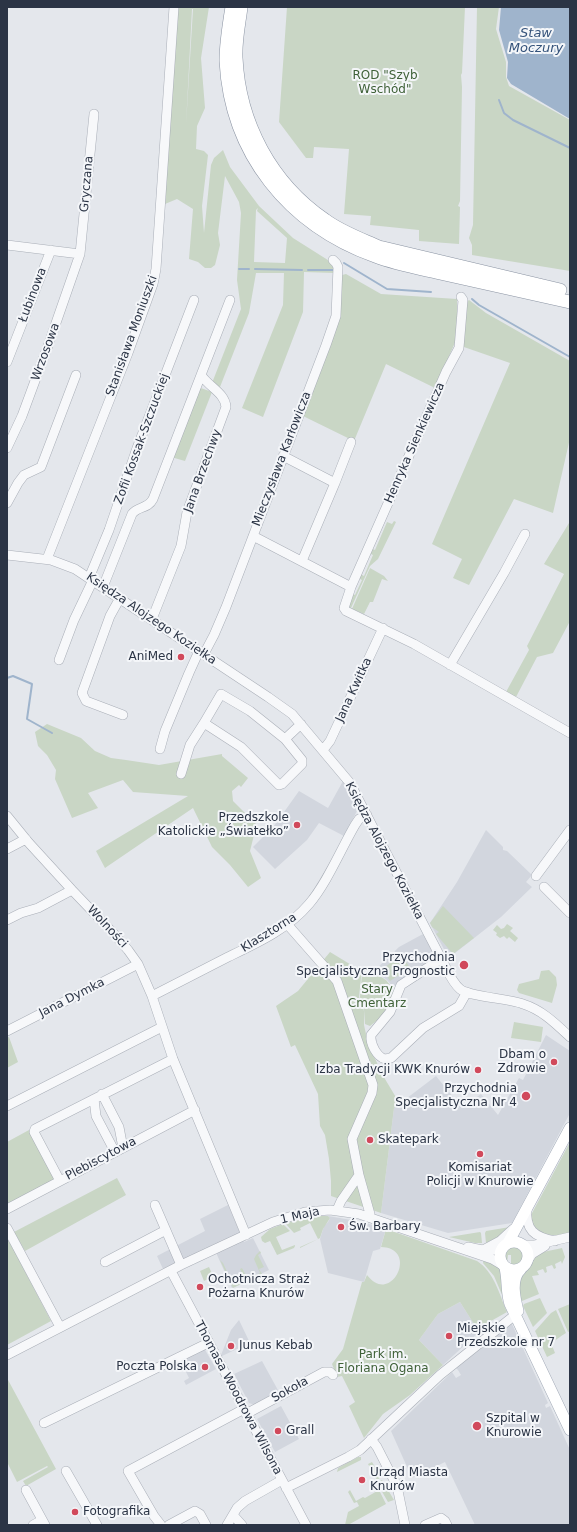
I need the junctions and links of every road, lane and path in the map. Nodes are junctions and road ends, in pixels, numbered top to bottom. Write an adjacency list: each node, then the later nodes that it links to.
1 (174, 7): 25 (street, Stanisława Moniuszki)
2 (232, 7): 13 (highway)
3 (241, 7): 9 (highway)
4 (94, 114): 7 (street, Gryczana)
5 (7, 245): 6 (street)
6 (51, 250): 7 (street); 14 (street, Łubinowa)
7 (80, 254): 18 (street, Wrzosowa)
8 (333, 260): 19 (street, Mieczysława Karłowicza)
9 (570, 293)
10 (461, 297): 29 (street, Henryka Sienkiewicza)
11 (194, 300): 27 (street, Zofii Kossak-Szczuckiej)
12 (230, 300): 15 (street)
13 (570, 302)
14 (7, 362)
15 (201, 375): 28 (street); 31 (street, Jana Brzechwy)
16 (76, 376): 21 (street)
17 (351, 442): 20 (street)
18 (7, 448)
19 (284, 456): 20 (street); 23 (street, Mieczysława Karłowicza)
20 (335, 483): 26 (street)
21 (7, 503)
22 (525, 534): 35 (street)
23 (253, 536): 26 (street); 33 (street, Mieczysława Karłowicza)
24 (7, 555): 25 (street, Księdza Alojzego Koziełka)
25 (47, 559): 27 (street, Księdza Alojzego Koziełka)
26 (302, 561): 29 (street)
27 (91, 579): 28 (street, Księdza Alojzego Koziełka); 34 (street, Zofii Kossak-Szczuckiej)
28 (104, 587): 30 (street, Księdza Alojzego Koziełka)
29 (351, 587): 32 (street, Henryka Sienkiewicza)
30 (120, 598): 31 (street, Księdza Alojzego Koziełka); 36 (street)
31 (152, 619): 33 (street, Księdza Alojzego Koziełka)
32 (383, 628): 35 (street, Henryka Sienkiewicza); 42 (street, Jana Kwitka)
33 (202, 652): 38 (street, Księdza Alojzego Koziełka); 41 (street, Mieczysława Karłowicza)
34 (59, 660)
35 (450, 665): 39 (street, Henryka Sienkiewicza)
36 (123, 716)
37 (204, 723): 40 (street); 40 (street); 43 (street)
38 (301, 724): 40 (street); 42 (street, Księdza Alojzego Koziełka)
39 (570, 733)
40 (286, 739)
41 (160, 749)
42 (323, 750): 44 (street, Księdza Alojzego Koziełka)
43 (181, 774)
44 (367, 815): 54 (street, Klasztorna); 55 (street, Księdza Alojzego Koziełka)
45 (7, 816): 47 (street, Wolności)
46 (570, 830): 49 (street)
47 (26, 839): 48 (street); 51 (street, Wolności)
48 (7, 849)
49 (536, 876)
50 (544, 887): 52 (street)
51 (72, 890): 53 (street); 56 (street, Wolności)
52 (570, 913)
53 (7, 920)
54 (287, 924): 58 (street, Klasztorna); 69 (street)
55 (441, 959): 57 (street, Księdza Alojzego Koziełka); 57 (street)
56 (138, 964): 58 (street, Wolności); 60 (street, Jana Dymka)
57 (467, 992): 61 (street, Księdza Alojzego Koziełka)
58 (152, 996): 59 (street, Wolności)
59 (162, 1027): 62 (street, Wolności); 65 (street)
60 (7, 1031)
61 (570, 1037)
62 (173, 1059): 63 (street); 66 (street, Wolności)
63 (102, 1094): 64 (street); 68 (street)
64 (94, 1099): 68 (street); 70 (street)
65 (7, 1106)
66 (195, 1110): 68 (street, Plebiscytowa); 79 (street, Wolności)
67 (570, 1128): 72 (main road)
68 (119, 1150): 70 (street, Plebiscytowa)
69 (359, 1175): 74 (street); 75 (street)
70 (60, 1181): 73 (street, Plebiscytowa)
71 (155, 1205): 78 (street)
72 (527, 1208): 76 (main road); 81 (street); 84 (main road)
73 (7, 1209)
74 (337, 1210): 75 (street, 1 Maja); 79 (street, 1 Maja)
75 (370, 1218): 82 (street, 1 Maja)
76 (516, 1226): 83 (main road); 85 (street)
77 (7, 1228): 93 (street)
78 (166, 1230): 87 (street); 88 (street)
79 (246, 1235): 88 (street, 1 Maja)
80 (570, 1237): 81 (street)
81 (552, 1242): 84 (street); 86 (street)
82 (447, 1243): 85 (street, 1 Maja); 89 (street, 1 Maja)
83 (505, 1245): 84 (main road); 85 (street, 1 Maja); 89 (main road)
84 (522, 1245): 86 (main road)
85 (483, 1250)
86 (528, 1260): 90 (main road)
87 (105, 1262)
88 (181, 1265): 91 (street, 1 Maja)
89 (504, 1266): 90 (main road); 92 (main road)
90 (521, 1269): 94 (main road)
91 (171, 1271): 93 (street, 1 Maja); 95 (street, Thomasa Woodrowa Wilsona)
92 (515, 1315): 94 (main road); 101 (street)
93 (60, 1327): 96 (street, 1 Maja)
94 (522, 1327): 100 (main road)
95 (208, 1343): 98 (street, Thomasa Woodrowa Wilsona); 99 (street)
96 (7, 1355)
97 (333, 1375): 98 (street, Sokoła)
98 (245, 1411): 103 (street, Thomasa Woodrowa Wilsona); 109 (street, Sokoła)
99 (44, 1423)
100 (570, 1430)
101 (371, 1439): 103 (street); 115 (street)
102 (66, 1471): 108 (street)
103 (284, 1484): 105 (street); 114 (street, Thomasa Woodrowa Wilsona)
104 (26, 1490): 106 (street)
105 (232, 1515): 112 (street); 113 (street)
106 (44, 1522): 107 (street)
107 (33, 1525)
108 (97, 1525)
109 (161, 1525)
110 (169, 1525): 111 (street)
111 (206, 1525)
112 (227, 1525)
113 (242, 1525)
114 (306, 1525)
115 (405, 1525)
116 (425, 1525): 117 (street)
117 (447, 1525)

